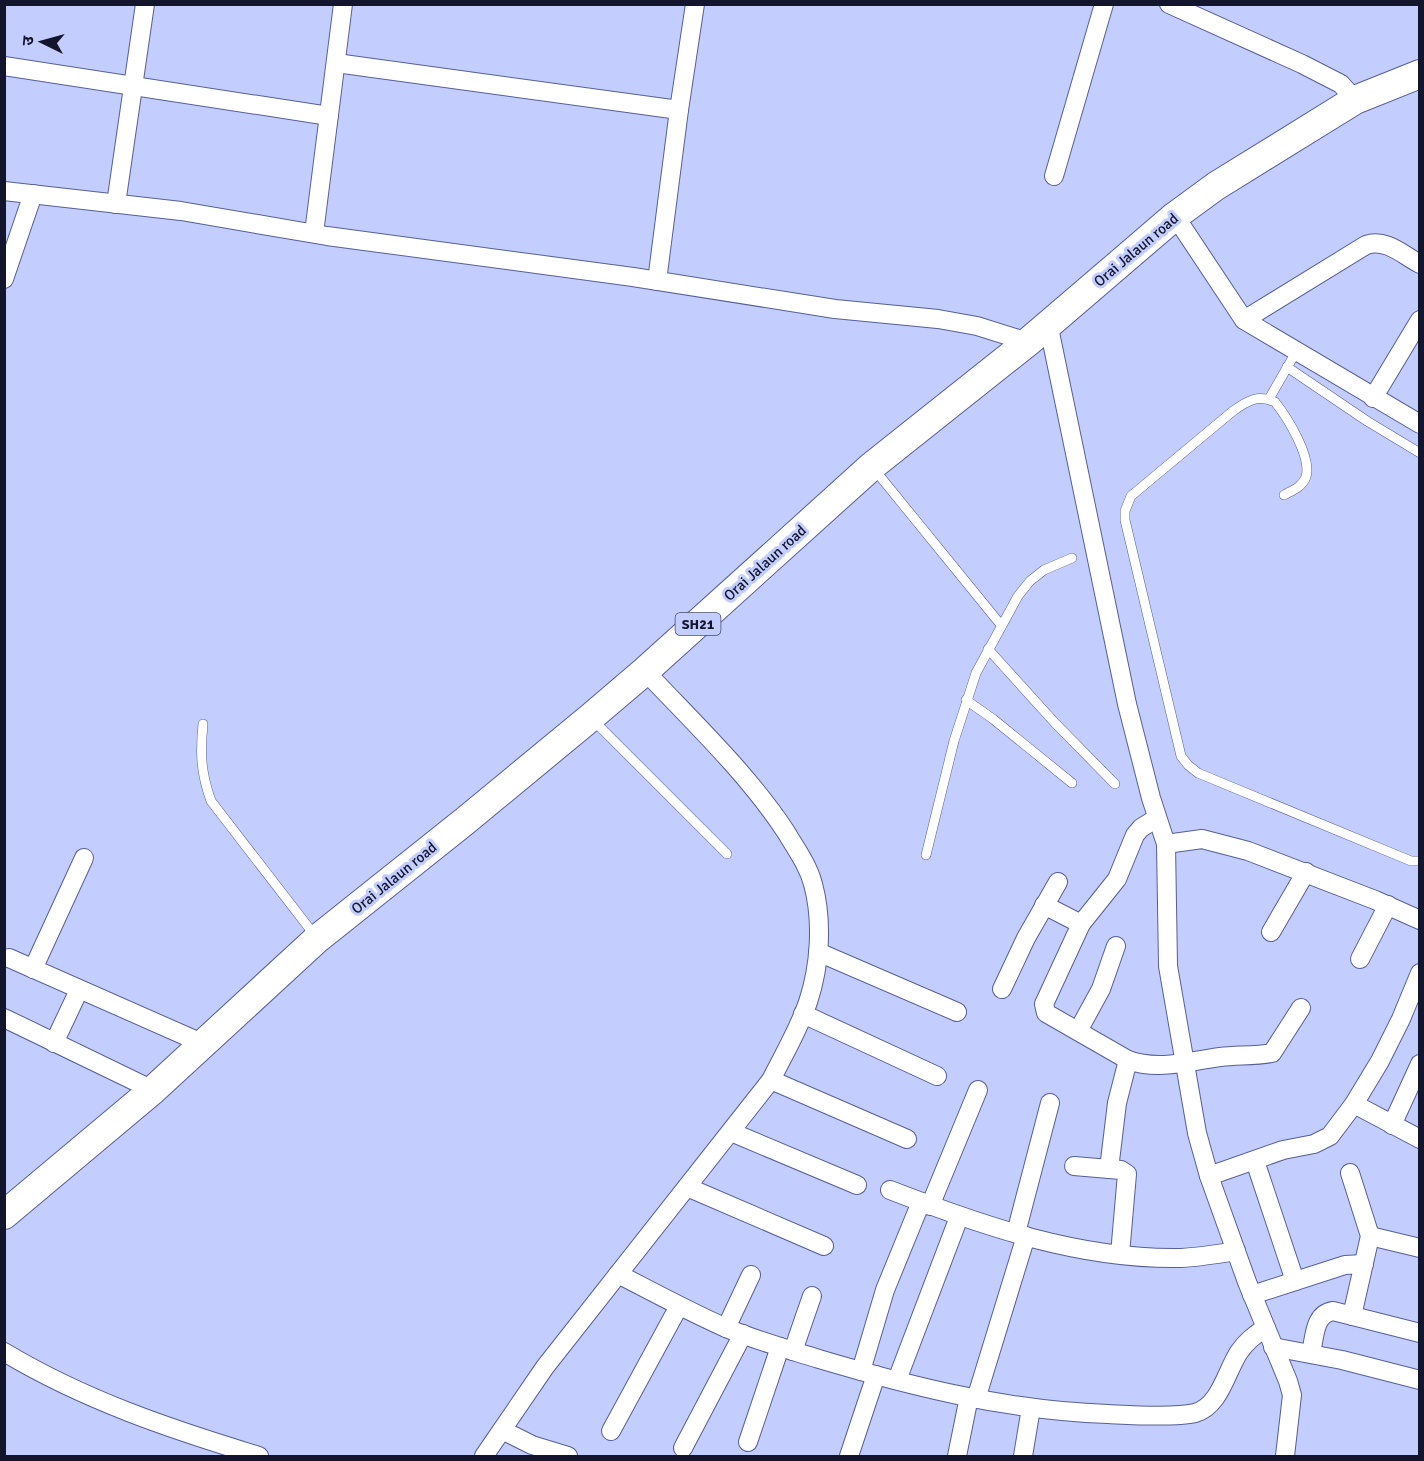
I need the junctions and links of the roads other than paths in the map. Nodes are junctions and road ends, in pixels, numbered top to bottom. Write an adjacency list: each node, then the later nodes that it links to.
1 (145, 4): 9 (street)
2 (343, 4): 6 (street)
3 (695, 4): 11 (street)
4 (1104, 4): 13 (street)
5 (1169, 4): 10 (street)
6 (336, 63): 11 (street); 12 (street)
7 (4, 66): 9 (street)
8 (1419, 74): 10 (main road, Orai Jalaun road / SH21)
9 (133, 85): 12 (street); 16 (street)
10 (1355, 100): 17 (main road, Orai Jalaun road / SH21)
11 (679, 110): 21 (street)
12 (329, 116): 18 (street)
13 (1054, 176)
14 (4, 191): 15 (street)
15 (33, 194): 16 (street); 20 (street)
16 (116, 204): 18 (street)
17 (1175, 216): 22 (street); 24 (main road, Orai Jalaun road / SH21)
18 (314, 233): 21 (street)
19 (1419, 264): 22 (street)
20 (4, 279)
21 (657, 281): 24 (street)
22 (1244, 320): 25 (street)
23 (1419, 320): 26 (street)
24 (1038, 332): 30 (main road, Orai Jalaun road / SH21); 41 (street)
25 (1292, 359): 26 (street); 27 (lane); 29 (lane)
26 (1373, 398): 28 (street)
27 (1269, 399): 31 (lane); 46 (lane)
28 (1419, 424)
29 (1419, 453)
30 (872, 466): 33 (lane); 35 (main road, Orai Jalaun road / SH21)
31 (1284, 495)
32 (1072, 558): 33 (lane)
33 (1001, 625): 34 (lane)
34 (988, 649): 36 (lane); 40 (lane)
35 (645, 671): 37 (main road, Orai Jalaun road / SH21); 56 (street)
36 (966, 700): 39 (lane); 44 (lane)
37 (591, 717): 43 (lane); 54 (main road, Orai Jalaun road / SH21)
38 (203, 724): 54 (lane)
39 (1071, 783)
40 (1115, 784)
41 (1157, 818): 42 (street); 52 (street)
42 (1166, 844): 47 (street); 71 (street)
43 (727, 854)
44 (926, 855)
45 (84, 858): 59 (street)
46 (1419, 861)
47 (1306, 872): 50 (street); 53 (street)
48 (1058, 882): 49 (street)
49 (1044, 905): 52 (street); 61 (street)
50 (1388, 905): 51 (street); 58 (street)
51 (1419, 920)
52 (1081, 924): 67 (street)
53 (1271, 932)
54 (317, 939): 69 (main road, Orai Jalaun road / SH21)
55 (1116, 946): 67 (street)
56 (818, 952): 64 (street); 65 (street)
57 (9, 958): 59 (street)
58 (1360, 959)
59 (33, 969): 62 (street)
60 (1419, 973): 78 (street)
61 (1002, 989)
62 (79, 990): 68 (street); 69 (street)
63 (1301, 1008): 71 (street)
64 (957, 1012)
65 (803, 1014): 73 (street); 74 (street)
66 (4, 1018): 68 (street)
67 (1078, 1031): 70 (street)
68 (54, 1042): 75 (street)
69 (204, 1044): 75 (main road, Orai Jalaun road / SH21)
70 (1128, 1060): 71 (street); 85 (street)
71 (1183, 1062): 87 (street)
72 (1419, 1064): 79 (street)
73 (937, 1076)
74 (771, 1080): 80 (street); 81 (street)
75 (153, 1090): 92 (main road, Orai Jalaun road / SH21)
76 (978, 1090): 91 (street)
77 (1050, 1103): 94 (street)
78 (1354, 1104): 79 (street); 83 (street)
79 (1392, 1125): 82 (street)
80 (731, 1132): 88 (street); 89 (street)
81 (907, 1139)
82 (1419, 1140)
83 (1256, 1161): 87 (street); 103 (street)
84 (1074, 1166): 85 (street)
85 (1109, 1169): 99 (street)
86 (1350, 1173): 95 (street)
87 (1209, 1176): 98 (street)
88 (857, 1185)
89 (687, 1187): 96 (street); 101 (street)
90 (890, 1190): 91 (street)
91 (926, 1204): 93 (street); 116 (street)
92 (4, 1215)
93 (959, 1216): 94 (street); 117 (street)
94 (1021, 1234): 99 (street); 119 (street)
95 (1370, 1236): 97 (street); 100 (street)
96 (824, 1246)
97 (1419, 1248)
98 (1236, 1251): 99 (street); 104 (street)
99 (1120, 1254)
100 (1364, 1264): 103 (street); 107 (street)
101 (618, 1274): 106 (street); 121 (street)
102 (751, 1275): 108 (street)
103 (1295, 1281): 104 (street)
104 (1252, 1295): 109 (street)
105 (812, 1296): 113 (street)
106 (679, 1306): 108 (street); 122 (street)
107 (1352, 1316): 110 (street); 115 (street)
108 (726, 1328): 111 (street)
109 (1266, 1328): 112 (street); 120 (street)
110 (1419, 1333)
111 (743, 1334): 113 (street); 124 (street)
112 (1273, 1347): 115 (street); 131 (street)
113 (786, 1349): 116 (street); 123 (street)
114 (4, 1352): 125 (street)
115 (1311, 1353): 118 (street)
116 (868, 1373): 117 (street); 128 (street)
117 (897, 1380): 119 (street)
118 (1419, 1380)
119 (972, 1398): 120 (street); 129 (street)
120 (1031, 1408): 130 (street)
121 (502, 1430): 126 (street); 127 (street)
122 (611, 1431)
123 (748, 1442)
124 (683, 1448)
125 (259, 1456)
126 (484, 1456)
127 (568, 1456)
128 (849, 1456)
129 (957, 1456)
130 (1023, 1456)
131 (1285, 1456)

